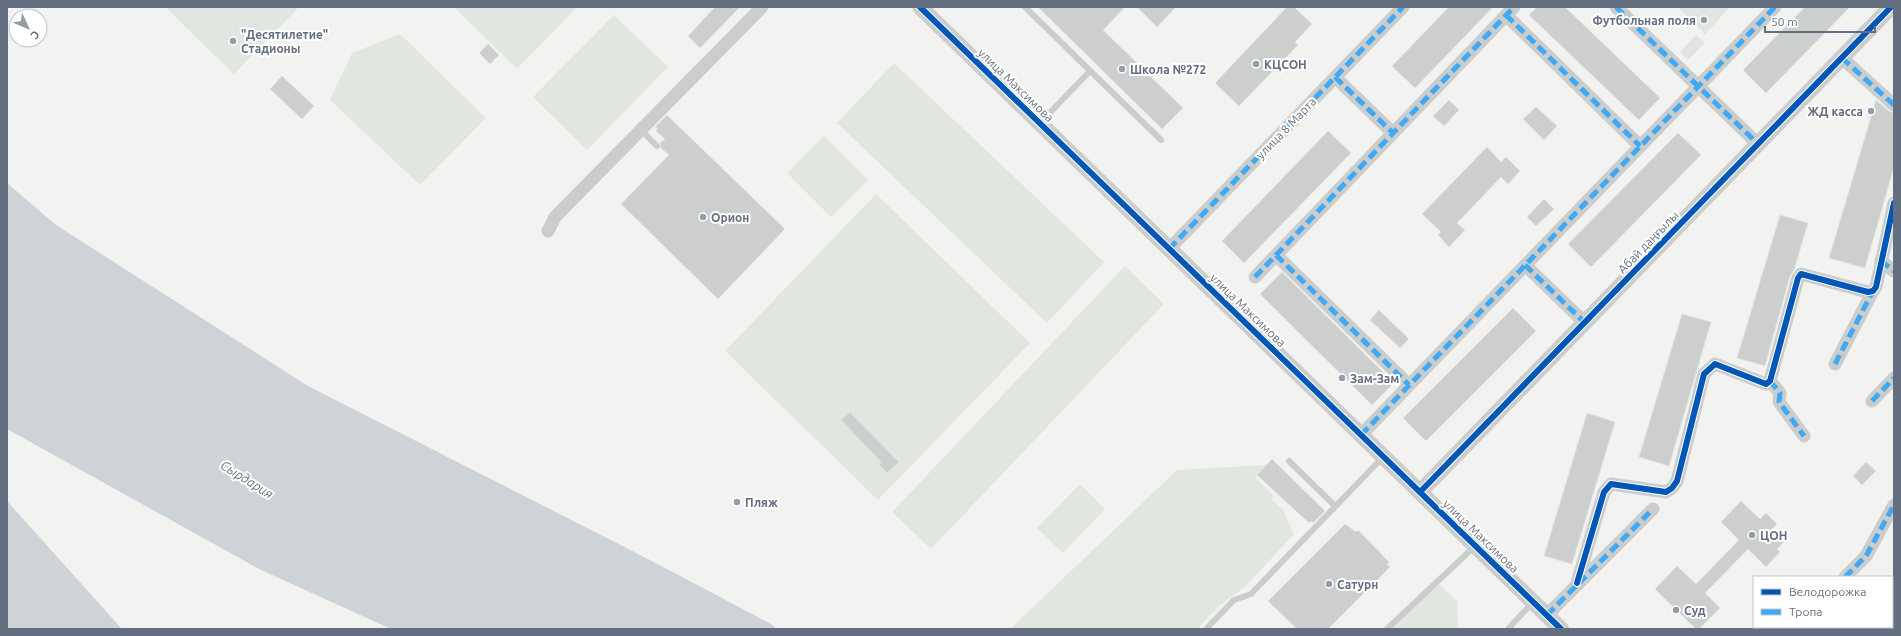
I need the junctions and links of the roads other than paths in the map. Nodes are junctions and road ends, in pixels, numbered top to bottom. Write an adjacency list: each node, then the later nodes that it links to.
1 (762, 7): 15 (street)
2 (920, 7): 14 (street, улица Максимова)
3 (1025, 7): 10 (lane)
4 (1403, 7): 11 (street, улица 8 Марта)
5 (1616, 7): 12 (street)
6 (1775, 7): 12 (street)
7 (1891, 7): 9 (street, Абай даңғылы)
8 (1510, 11): 16 (street); 20 (street)
9 (1842, 58): 13 (street); 18 (street, Абай даңғылы)
10 (1090, 71): 14 (lane); 17 (lane)
11 (1335, 77): 16 (street); 23 (street, улица 8 Марта)
12 (1698, 86): 18 (street); 20 (street)
13 (1894, 105)
14 (1039, 123): 23 (street, улица Максимова)
15 (640, 129): 19 (lane); 22 (street)
16 (1393, 133): 24 (street)
17 (1161, 140)
18 (1758, 144): 30 (street, Абай даңғылы)
19 (657, 146)
20 (1640, 146): 26 (street)
21 (1894, 203): 25 (street)
22 (548, 231)
23 (1169, 249): 36 (street, улица Максимова)
24 (1276, 255): 28 (street); 34 (street)
25 (1881, 261): 27 (street); 29 (street)
26 (1525, 265): 30 (street); 34 (street)
27 (1894, 271)
28 (1255, 277)
29 (1872, 291): 31 (street); 33 (street)
30 (1585, 323): 40 (street, Абай даңғылы)
31 (1835, 364)
32 (1894, 378): 35 (street)
33 (1770, 381): 37 (street); 46 (street)
34 (1409, 385): 36 (street)
35 (1872, 401)
36 (1361, 435): 38 (street, улица Максимова)
37 (1804, 436)
38 (1383, 456): 40 (street, улица Максимова); 42 (lane)
39 (1289, 461): 42 (lane)
40 (1420, 492): 44 (street, улица Максимова)
41 (1894, 505): 45 (street)
42 (1336, 506): 49 (lane)
43 (1653, 509): 46 (street)
44 (1475, 546): 47 (street, улица Максимова); 50 (lane)
45 (1846, 576)
46 (1577, 583): 48 (street)
47 (1533, 602): 48 (street, улица Максимова); 51 (lane)
48 (1547, 615): 52 (street, улица Максимова)
49 (1206, 629)
50 (1387, 629)
51 (1508, 629)
52 (1561, 629)

